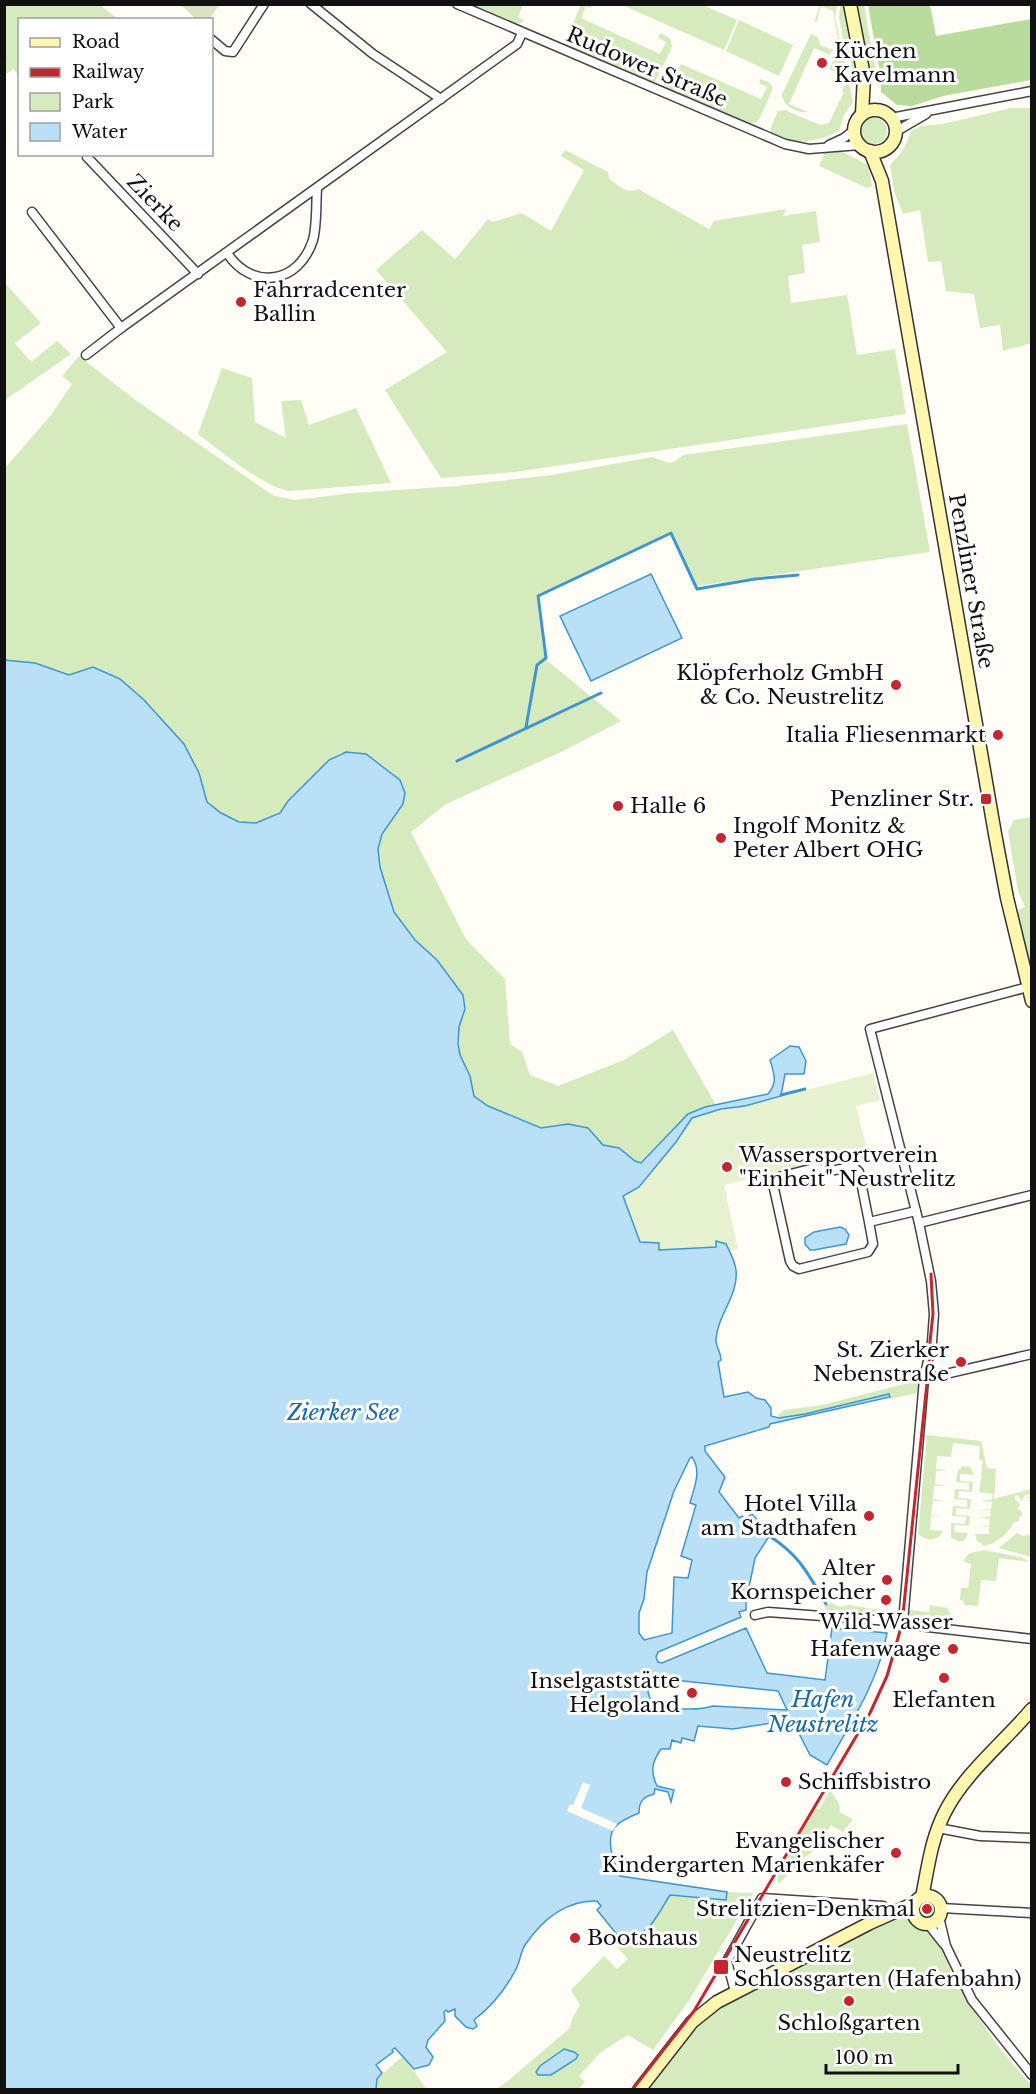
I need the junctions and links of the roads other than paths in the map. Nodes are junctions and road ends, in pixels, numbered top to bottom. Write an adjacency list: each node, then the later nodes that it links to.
1 (264, 4): 6 (street)
2 (311, 4): 9 (street)
3 (458, 4): 5 (street, Rudower Straße)
4 (850, 4): 7 (main road)
5 (522, 33): 9 (street); 15 (street, Rudower Straße)
6 (213, 41)
7 (864, 76): 11 (main road); 12 (main road)
8 (1032, 91): 10 (street)
9 (441, 99): 20 (street)
10 (931, 110): 12 (street); 14 (street)
11 (862, 114): 12 (main road); 13 (main road)
12 (885, 114): 14 (main road)
13 (854, 130): 15 (street); 16 (main road)
14 (895, 132): 17 (main road)
15 (826, 147): 16 (street, Rudower Straße)
16 (865, 148): 17 (main road); 19 (main road, Penzliner Straße)
17 (886, 148): 19 (main road, Penzliner Straße)
18 (87, 158): 23 (street, Zierke)
19 (882, 181): 26 (main road, Penzliner Straße)
20 (317, 188): 22 (street); 22 (street)
21 (32, 212): 24 (street)
22 (227, 253): 23 (street)
23 (198, 274): 24 (street)
24 (121, 328): 25 (street)
25 (87, 355)
26 (1028, 987): 27 (main road, Penzliner Straße); 29 (street)
27 (1032, 1001)
28 (1032, 1195): 31 (street)
29 (916, 1211): 30 (street); 31 (street)
30 (868, 1222): 30 (street)
31 (919, 1223): 33 (street)
32 (1032, 1354): 33 (street)
33 (924, 1379): 35 (street)
34 (755, 1615): 35 (street)
35 (903, 1622): 36 (street)
36 (1032, 1639)
37 (1032, 1709): 38 (main road)
38 (938, 1828): 39 (street); 40 (main road)
39 (1030, 1836)
40 (931, 1851): 41 (main road); 43 (main road)
41 (917, 1904): 42 (main road); 43 (main road); 43 (main road)
42 (887, 1910): 46 (main road); 46 (street)
43 (936, 1912): 44 (street); 45 (street); 45 (street)
44 (1032, 1913)
45 (946, 1946): 47 (street)
46 (735, 1992): 48 (main road)
47 (1032, 2075)
48 (639, 2090)

